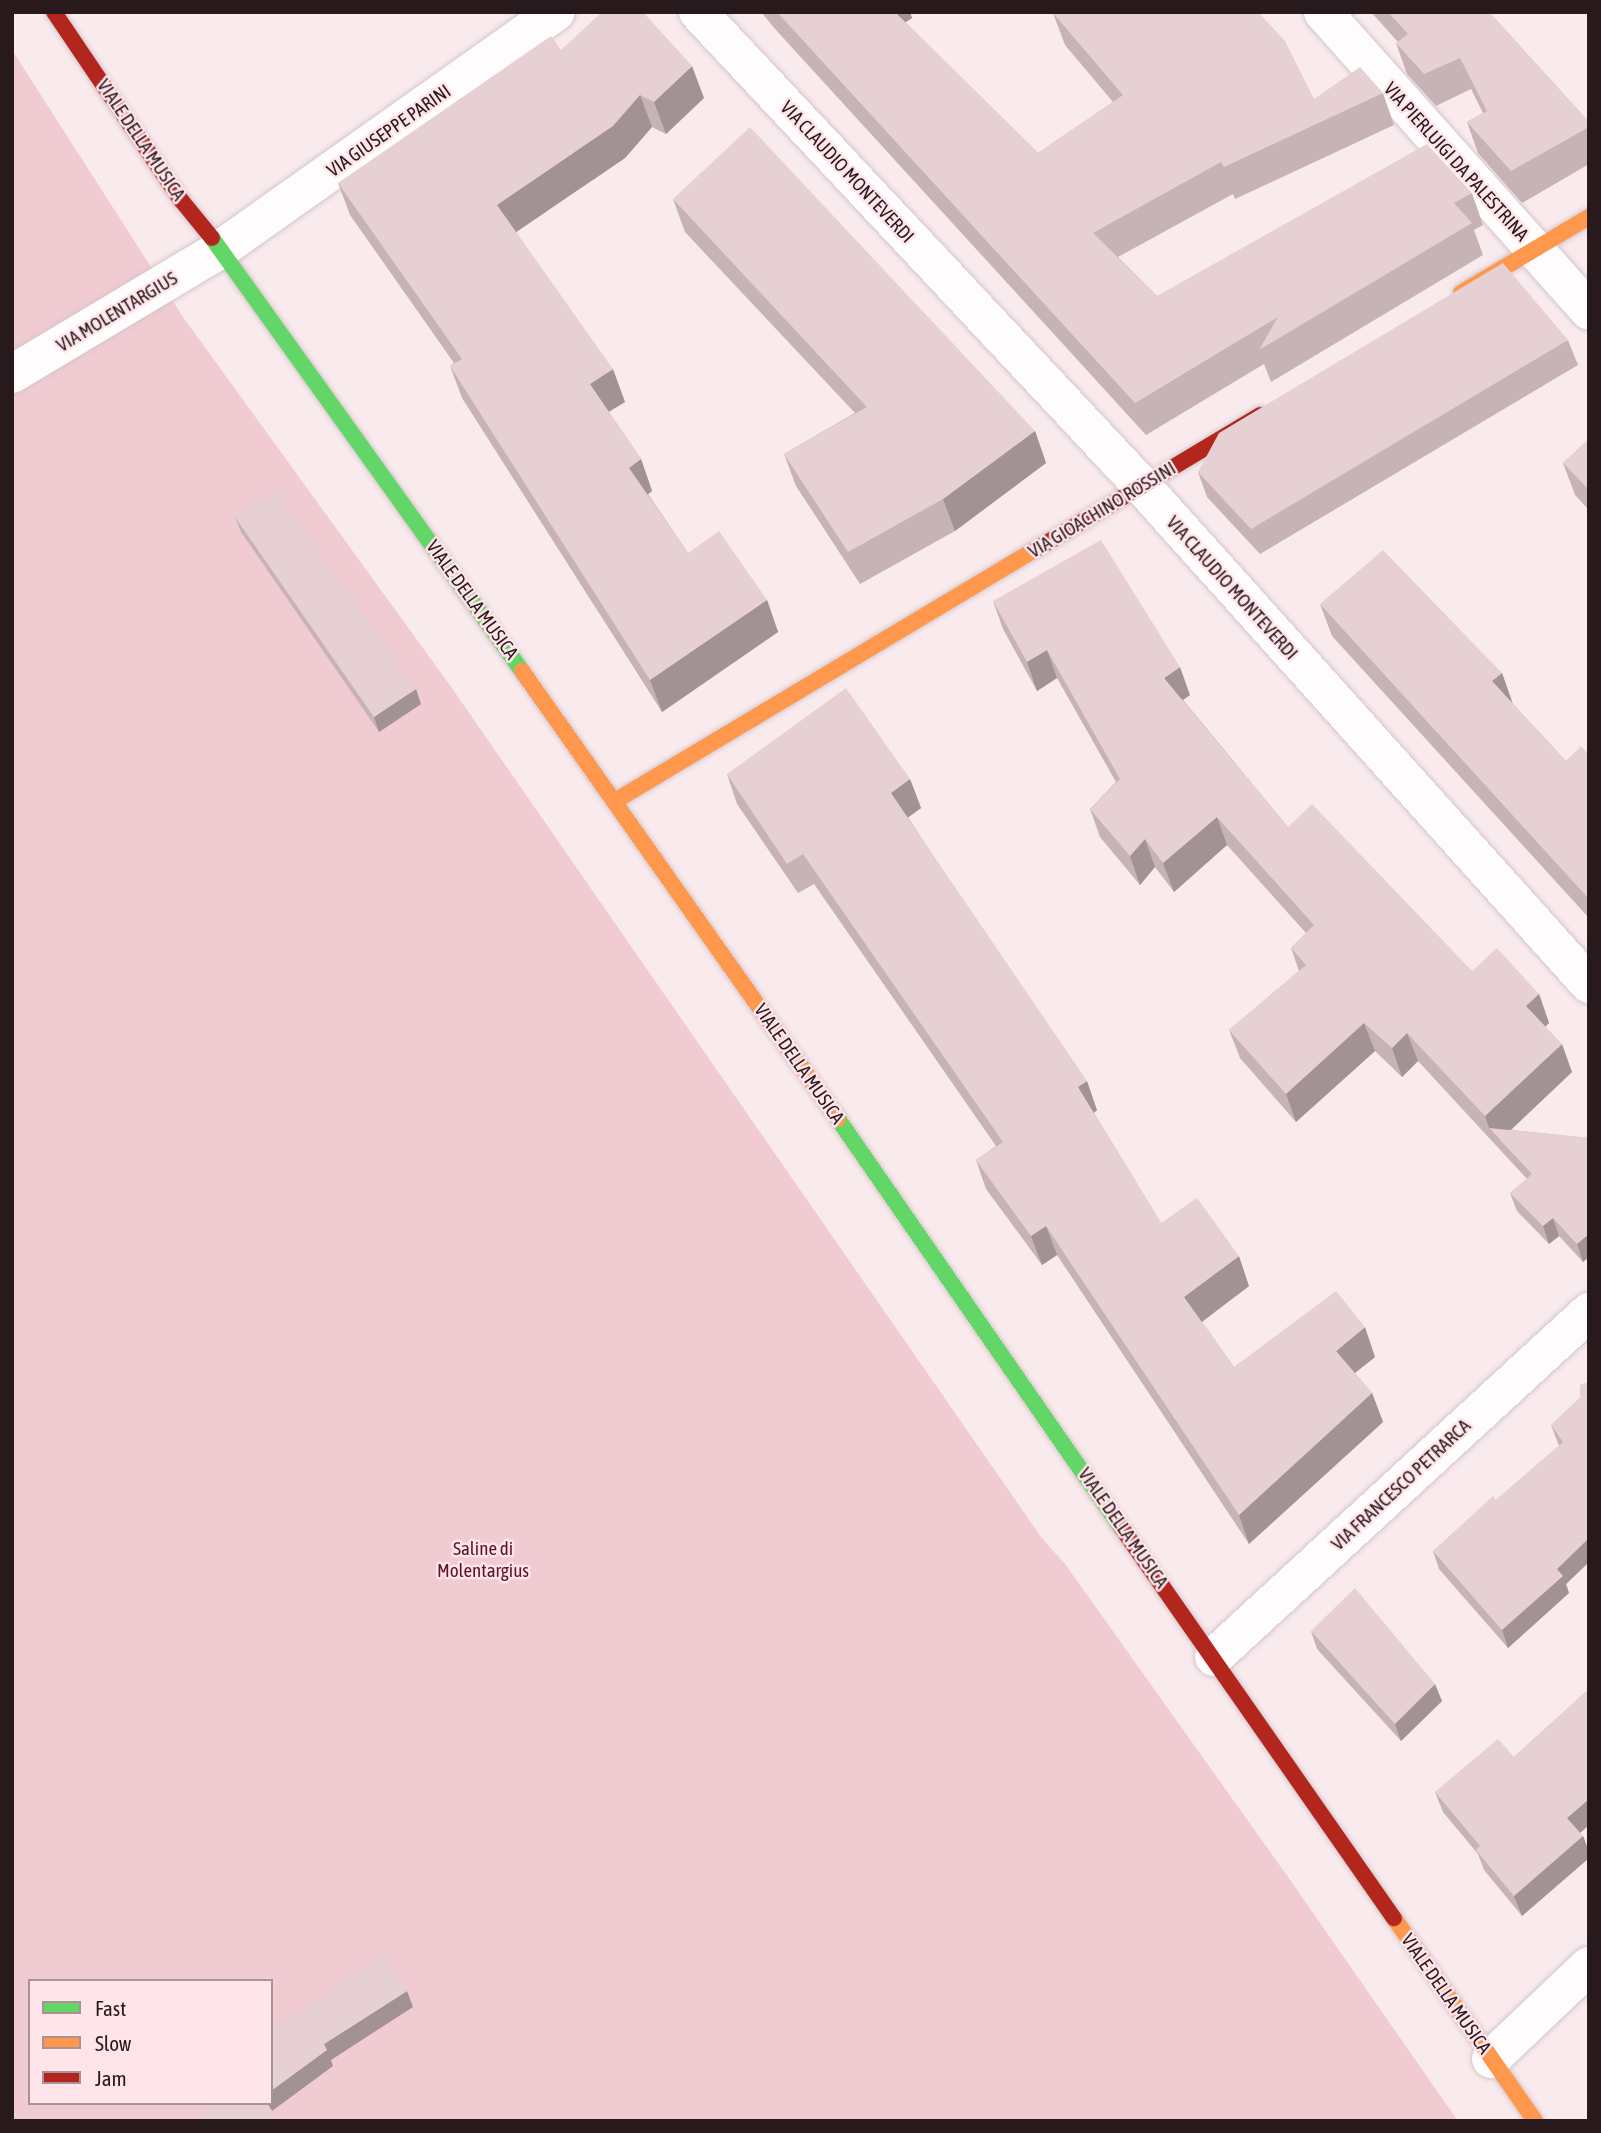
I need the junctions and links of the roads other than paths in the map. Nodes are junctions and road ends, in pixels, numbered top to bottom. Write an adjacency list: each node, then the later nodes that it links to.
1 (54, 12): 6 (street, VIALE DELLA MUSICA)
2 (556, 12): 6 (street, VIA GIUSEPPE PARINI)
3 (698, 12): 12 (street, VIA CLAUDIO MONTEVERDI)
4 (1323, 12): 7 (street, VIA PIERLUIGI DA PALESTRINA)
5 (1589, 217): 7 (street)
6 (221, 249): 10 (street, VIA MOLENTARGIUS); 13 (street, VIALE DELLA MUSICA)
7 (1534, 250): 8 (street); 9 (street, VIA PIERLUIGI DA PALESTRINA)
8 (1451, 300)
9 (1589, 311)
10 (12, 374)
11 (1272, 407): 12 (street, VIA GIOACHINO ROSSINI)
12 (1142, 486): 13 (street, VIA GIOACHINO ROSSINI); 14 (street, VIA CLAUDIO MONTEVERDI)
13 (615, 801): 16 (street, VIALE DELLA MUSICA)
14 (1589, 984)
15 (1589, 1312): 16 (street, VIA FRANCESCO PETRARCA)
16 (1214, 1657): 18 (street, VIALE DELLA MUSICA)
17 (1589, 1966): 18 (street)
18 (1491, 2059): 19 (street, VIALE DELLA MUSICA)
19 (1535, 2121)

